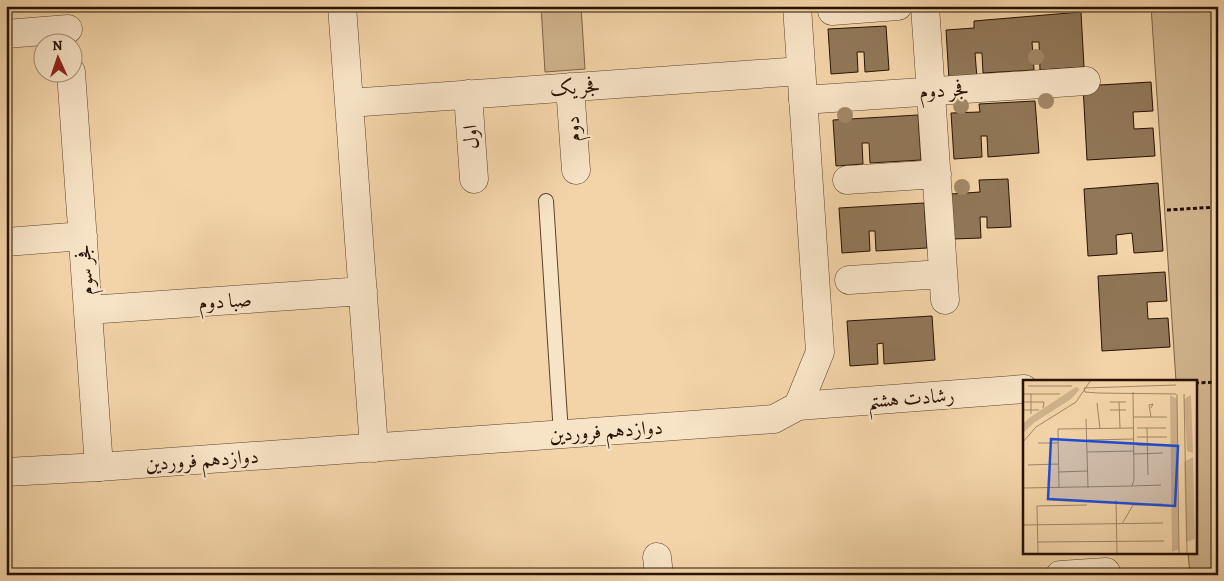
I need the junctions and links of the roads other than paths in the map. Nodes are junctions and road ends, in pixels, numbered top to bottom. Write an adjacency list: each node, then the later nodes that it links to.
1 (342, 6): 15 (street)
2 (797, 6): 8 (street)
3 (898, 6): 5 (street)
4 (926, 6): 12 (street)
5 (832, 10)
6 (68, 26): 7 (street)
7 (6, 34)
8 (801, 71): 11 (street, فجر یک); 14 (street)
9 (1086, 81): 12 (street, فجر دوم)
10 (72, 82): 21 (street, فجر سوم)
11 (570, 87): 13 (street, فجر یک); 16 (street, دوم)
12 (931, 91): 14 (street, فجر دوم); 17 (street)
13 (468, 94): 15 (street, فجر یک); 18 (street, اول)
14 (803, 100): 27 (street)
15 (349, 103): 24 (street)
16 (576, 170)
17 (937, 174): 19 (street); 23 (street)
18 (474, 179)
19 (846, 180)
20 (546, 201): 28 (lane)
21 (83, 236): 22 (street); 25 (street, فجر سوم)
22 (6, 242)
23 (849, 280)
24 (362, 291): 25 (street, صبا دوم); 29 (street)
25 (88, 310): 30 (street, فجر سوم)
26 (1023, 389): 27 (street, رشادت هشتم)
27 (798, 406): 28 (street, دوازدهم فروردین)
28 (560, 434): 29 (street, دوازدهم فروردین)
29 (374, 448): 30 (street, دوازدهم فروردین)
30 (99, 467): 31 (street, دوازدهم فروردین)
31 (6, 472)
32 (1106, 572): 33 (street)
33 (1060, 575)

